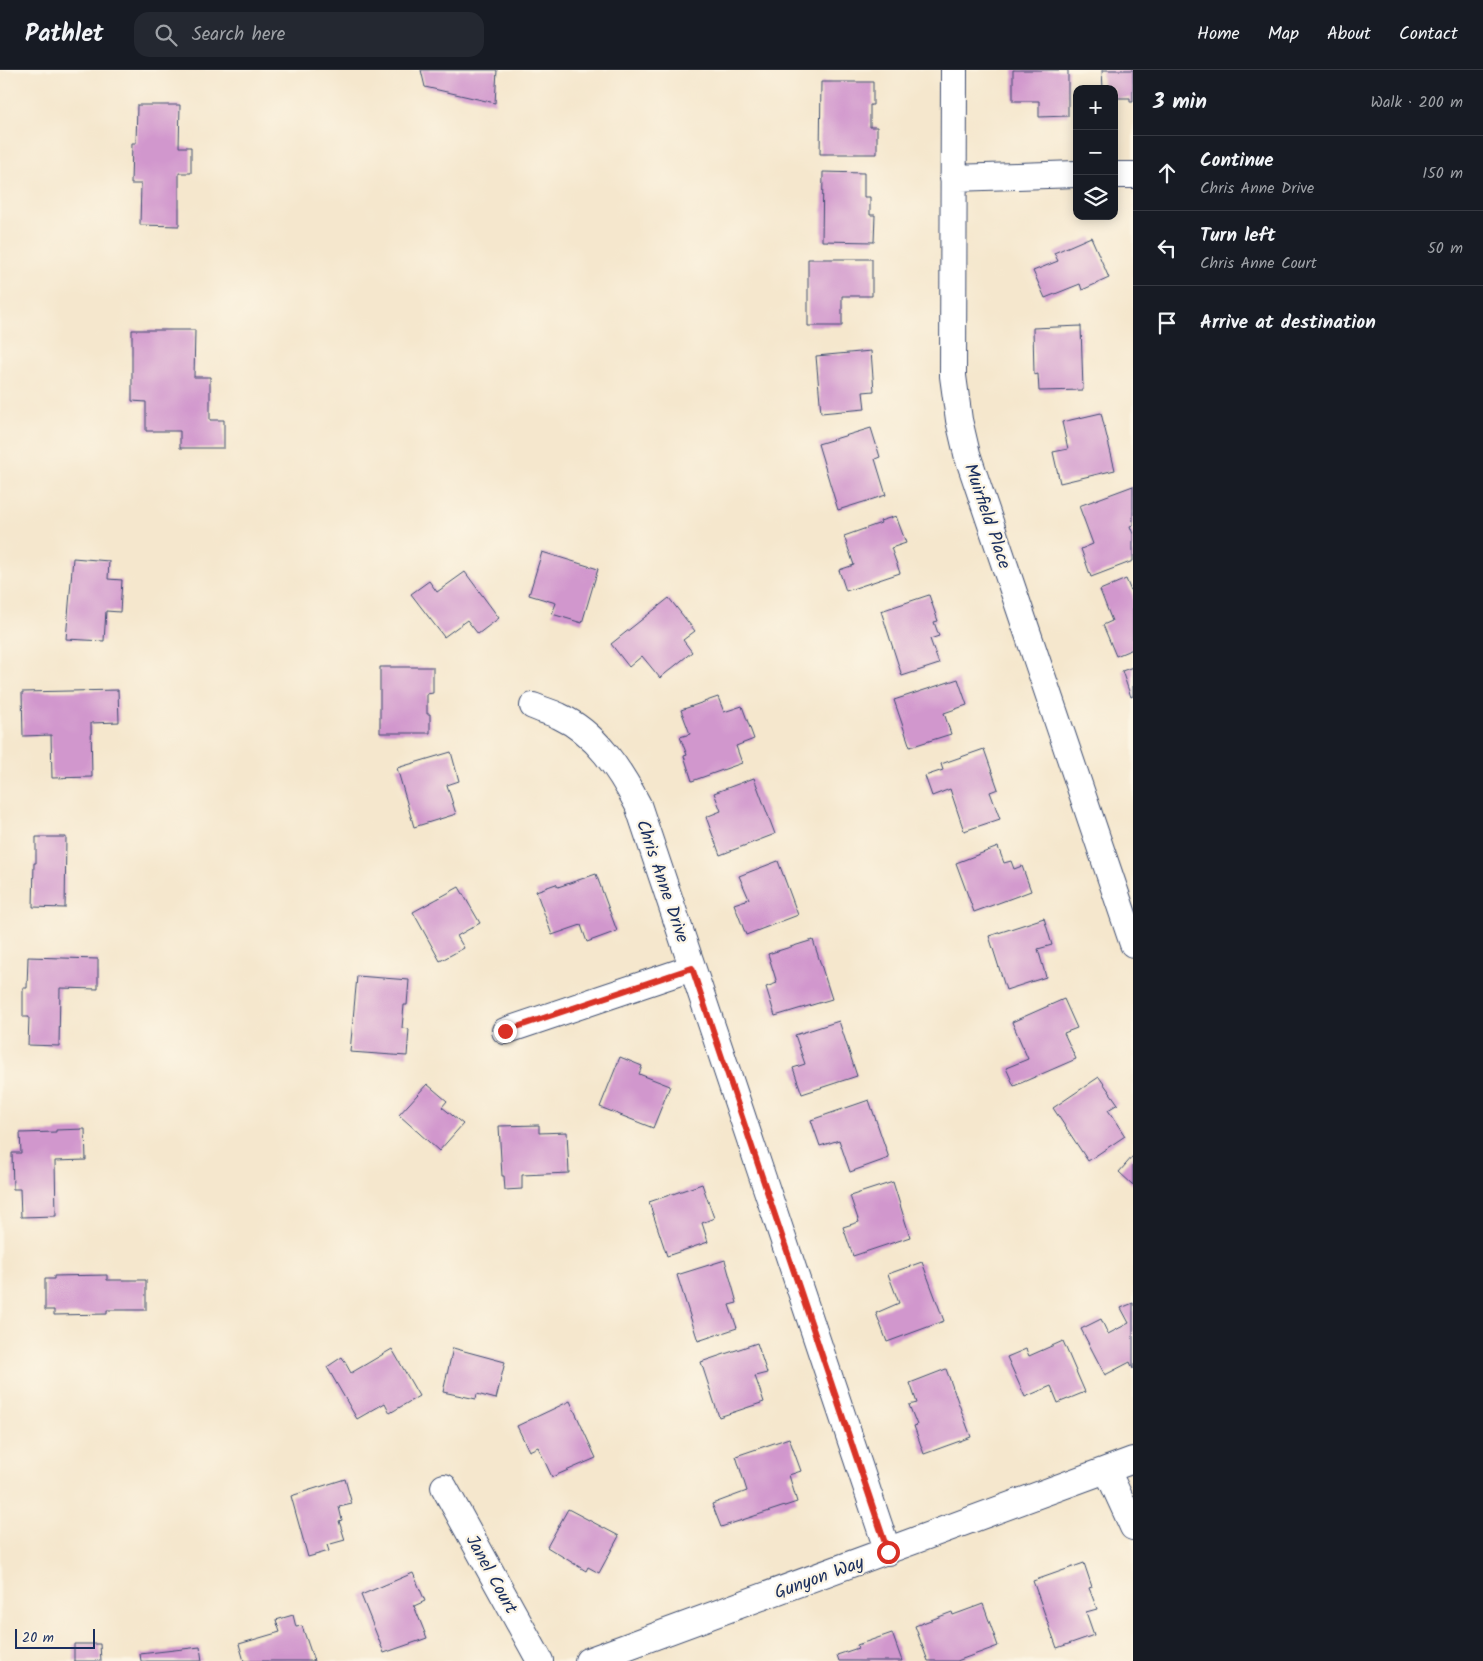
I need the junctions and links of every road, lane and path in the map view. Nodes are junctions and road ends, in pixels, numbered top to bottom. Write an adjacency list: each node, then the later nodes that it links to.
1 (954, 70): 5 (street, Muirfield Place)
2 (1073, 174): 5 (street)
3 (1118, 174): 4 (street)
4 (1133, 175)
5 (953, 178): 7 (street, Muirfield Place)
6 (533, 706): 8 (street, Chris Anne Drive)
7 (1133, 944)
8 (692, 968): 9 (street); 14 (street, Chris Anne Drive)
9 (505, 1031)
10 (1133, 1460): 11 (street, Gunyon Way)
11 (1107, 1470): 13 (street); 14 (street, Gunyon Way)
12 (444, 1487): 15 (street, Janel Court)
13 (1133, 1527)
14 (888, 1552): 16 (street, Gunyon Way)
15 (540, 1661)
16 (588, 1661)

